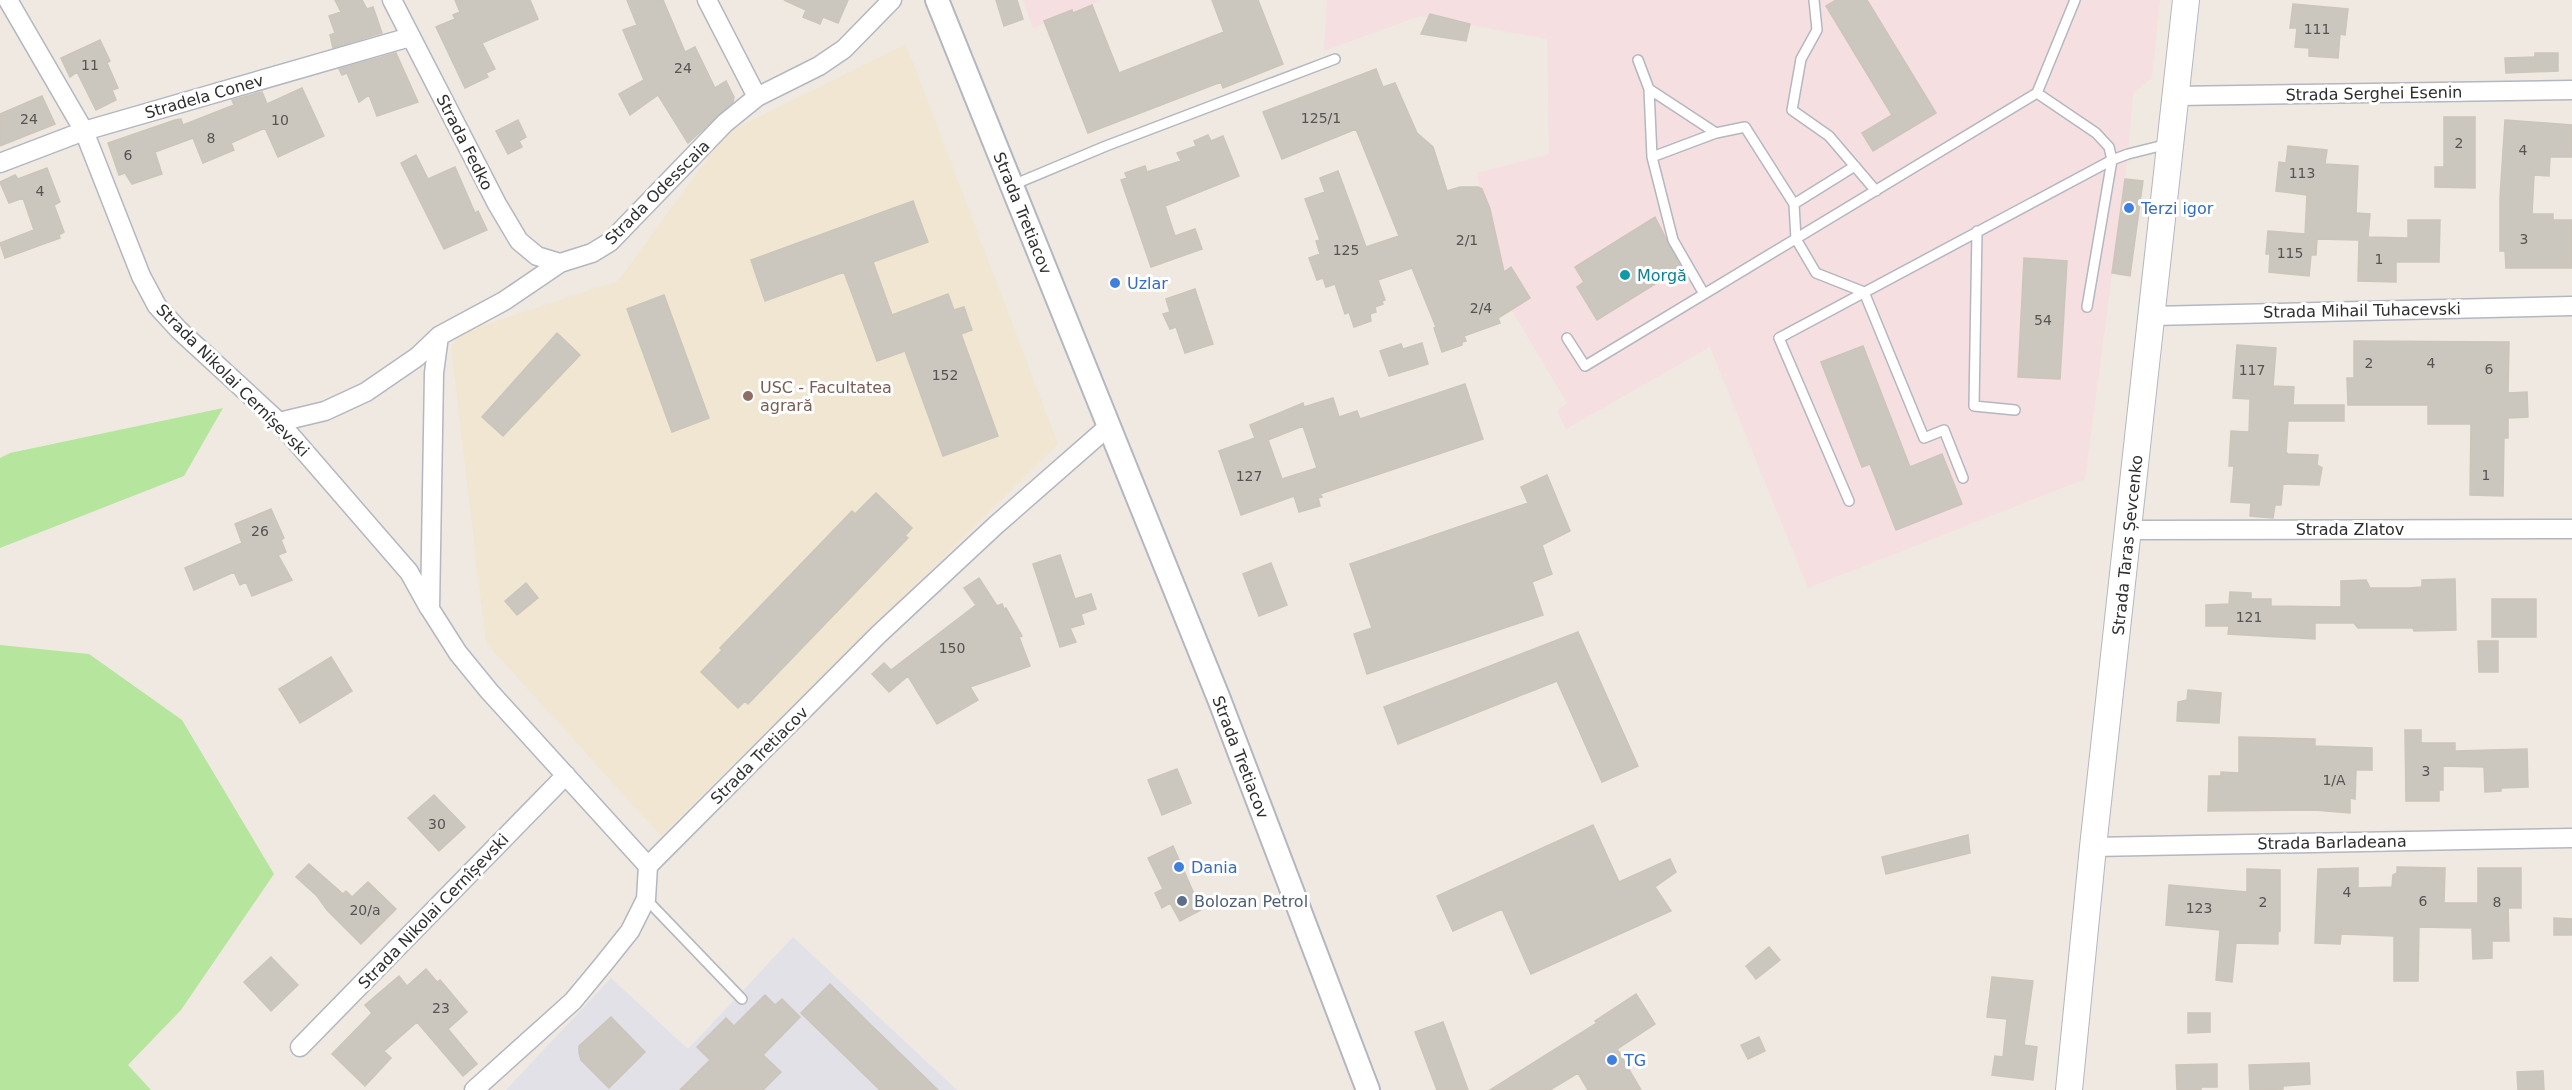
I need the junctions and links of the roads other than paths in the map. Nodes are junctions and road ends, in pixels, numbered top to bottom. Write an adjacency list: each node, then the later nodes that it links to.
1 (8, 0): 17 (street, Strada Nikolai Cernîșevski)
2 (392, 0): 9 (street, Strada Fedko)
3 (707, 0): 16 (street)
4 (892, 0): 16 (street, Strada Odesscaia)
5 (937, 0): 24 (street, Strada Tretiacov)
6 (1814, 0): 23 (lane)
7 (2075, 0): 14 (lane)
8 (2186, 0): 15 (main road, Strada Taras Șevcenko)
9 (410, 37): 17 (street, Stradela Conev); 29 (street, Strada Fedko)
10 (1335, 60): 24 (lane)
11 (1638, 60): 12 (lane)
12 (1649, 89): 18 (lane); 20 (lane)
13 (2572, 90): 15 (street, Strada Serghei Esenin)
14 (2037, 93): 21 (lane); 25 (lane)
15 (2176, 96): 19 (main road, Strada Taras Șevcenko)
16 (757, 98): 29 (street, Strada Odesscaia)
17 (84, 131): 22 (street, Stradela Conev); 38 (street, Strada Nikolai Cernîșevski)
18 (1716, 133): 20 (lane); 26 (lane)
19 (2170, 143): 21 (lane); 34 (main road, Strada Taras Șevcenko)
20 (1652, 157): 31 (lane)
21 (2112, 160): 27 (lane); 33 (lane)
22 (0, 163)
23 (1855, 166): 25 (lane); 26 (lane)
24 (1012, 185): 39 (street, Strada Tretiacov)
25 (1876, 191): 28 (lane)
26 (1794, 204): 28 (lane)
27 (1977, 231): 30 (lane); 37 (lane)
28 (1796, 239): 30 (lane); 31 (lane)
29 (560, 263): 35 (street, Strada Odesscaia)
30 (1864, 292): 40 (lane); 41 (lane)
31 (1704, 294): 36 (lane)
32 (2572, 306): 34 (street, Strada Mihail Tuhacevski)
33 (2087, 307)
34 (2152, 315): 43 (main road, Strada Taras Șevcenko)
35 (439, 336): 38 (street, Strada Odesscaia); 44 (street)
36 (1567, 338)
37 (2015, 410)
38 (279, 422): 44 (street, Strada Nikolai Cernîșevski)
39 (1109, 426): 48 (street, Strada Tretiacov); 53 (street, Strada Tretiacov)
40 (1963, 478)
41 (1849, 501)
42 (2572, 529): 43 (street, Strada Zlatov)
43 (2129, 530): 47 (main road, Strada Taras Șevcenko)
44 (430, 609): 45 (street, Strada Nikolai Cernîșevski)
45 (566, 775): 48 (street, Strada Nikolai Cernîșevski); 51 (street, Strada Nikolai Cernîșevski)
46 (2572, 838): 47 (street, Strada Barladeana)
47 (2092, 847): 54 (main road, Strada Taras Șevcenko)
48 (648, 867): 49 (street)
49 (646, 899): 50 (lane); 52 (street)
50 (742, 999)
51 (300, 1047)
52 (474, 1090)
53 (1368, 1090)
54 (2069, 1090)

